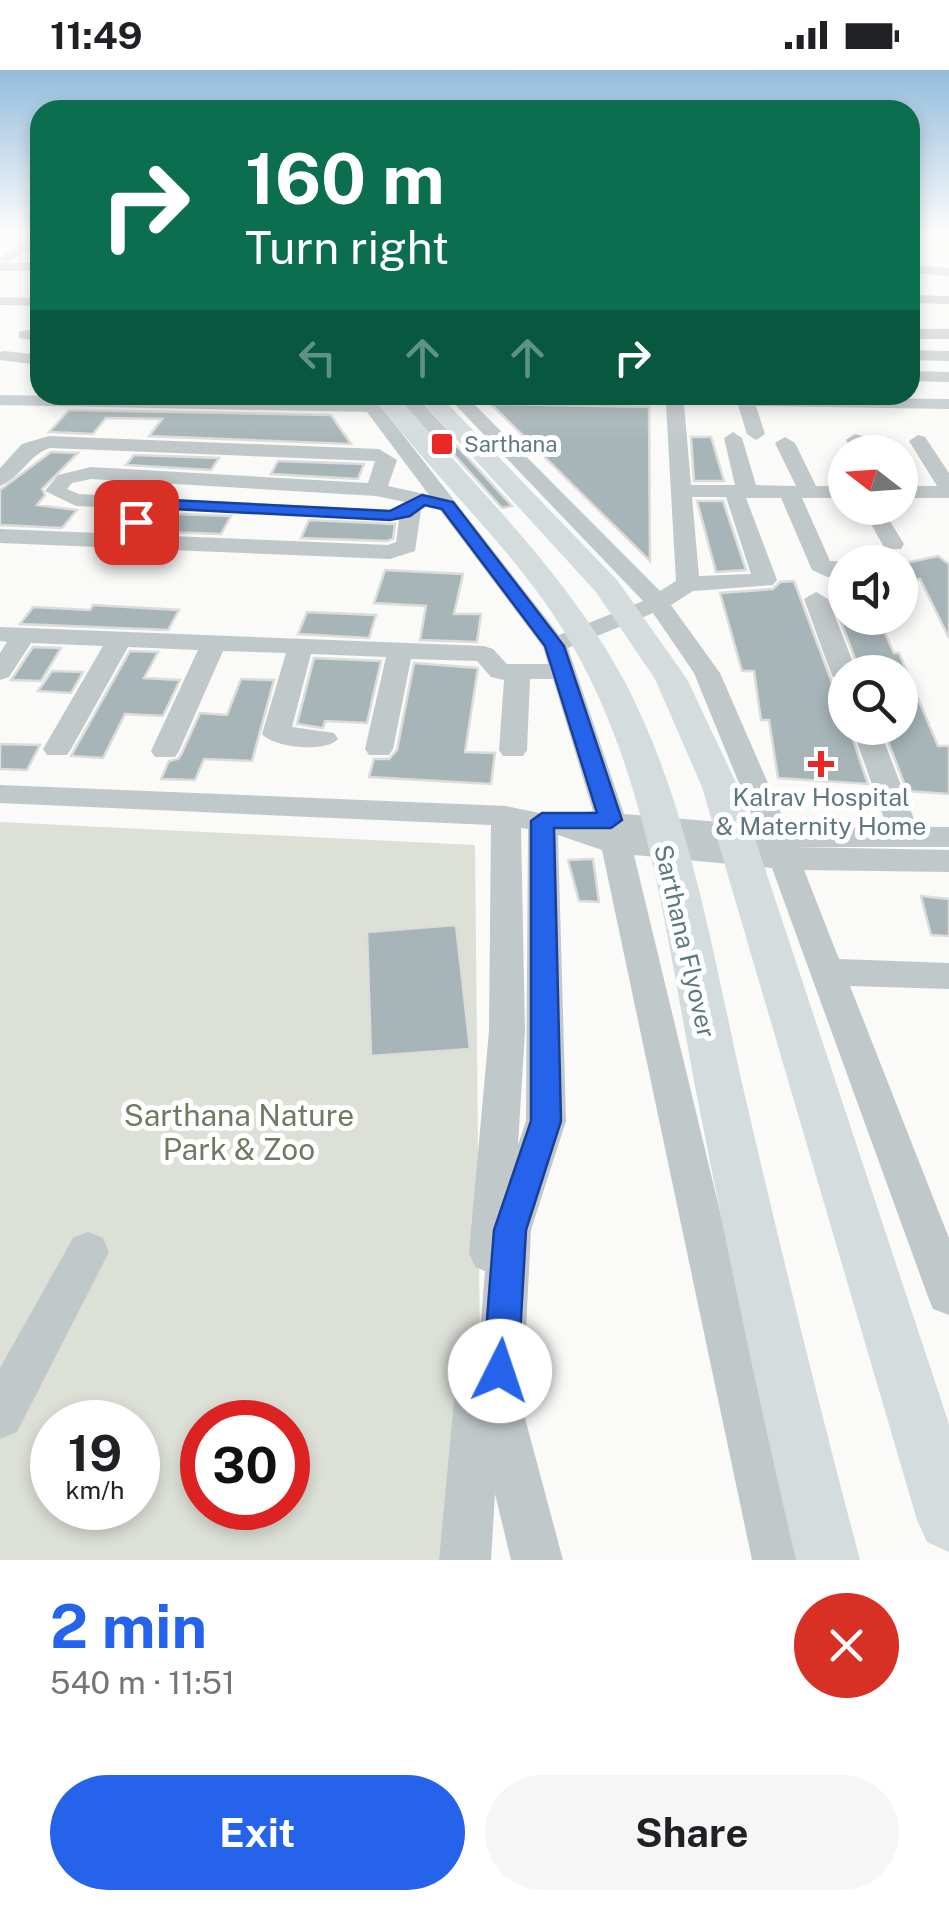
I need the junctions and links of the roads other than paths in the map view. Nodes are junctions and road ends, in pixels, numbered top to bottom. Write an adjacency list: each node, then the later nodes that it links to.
1 (920, 315): 2 (street)
2 (940, 315)
3 (0, 316): 4 (street)
4 (27, 317)
5 (920, 334): 6 (street)
6 (949, 334)
7 (920, 355): 9 (street)
8 (4, 356): 10 (street)
9 (949, 356)
10 (30, 359)
11 (920, 376): 12 (street)
12 (949, 377)
13 (0, 400): 14 (street)
14 (30, 400)
15 (940, 404): 28 (street)
16 (200, 405): 32 (street)
17 (382, 405): 34 (street)
18 (412, 405): 34 (street)
19 (421, 405): 34 (street)
20 (430, 405): 34 (main road)
21 (526, 405): 34 (street)
22 (675, 405): 42 (street)
23 (746, 405): 29 (street)
24 (778, 405): 25 (street)
25 (831, 405)
26 (863, 405): 27 (street)
27 (875, 428)
28 (949, 431)
29 (756, 434)
30 (733, 438): 44 (street)
31 (918, 441): 43 (street)
32 (289, 442): 36 (street); 40 (street); 41 (street)
33 (785, 443): 45 (street)
34 (442, 445): 41 (street); 50 (street); 57 (street); 61 (street); 68 (street); 89 (main road); 93 (main road, Sarthana Flyover)
35 (134, 446): 36 (street); 37 (street); 38 (street)
36 (234, 450): 39 (street)
37 (109, 474): 39 (street); 48 (street)
38 (0, 480)
39 (215, 481): 40 (street)
40 (270, 484): 41 (street)
41 (376, 490)
42 (684, 491): 44 (street); 59 (street)
43 (944, 491): 47 (street); 51 (street)
44 (740, 492): 45 (street); 59 (street)
45 (799, 492): 46 (street); 58 (street)
46 (828, 492)
47 (918, 492)
48 (94, 500): 49 (street); 54 (street)
49 (150, 503): 50 (street); 55 (street)
50 (251, 508): 57 (street)
51 (949, 516)
52 (881, 525): 56 (street)
53 (0, 536): 54 (street)
54 (60, 539): 55 (street)
55 (124, 542): 57 (street)
56 (892, 544)
57 (226, 546)
58 (828, 570)
59 (688, 584): 61 (street)
60 (816, 599): 67 (street)
61 (658, 603): 68 (street); 82 (street)
62 (12, 634): 63 (street); 69 (street)
63 (120, 638): 64 (street); 73 (street)
64 (214, 642): 65 (street); 76 (street)
65 (301, 644): 66 (street); 71 (street)
66 (402, 648): 70 (street); 74 (street)
67 (837, 655)
68 (559, 658): 70 (street); 79 (street)
69 (0, 672)
70 (517, 672): 75 (street)
71 (324, 739)
72 (871, 745): 80 (street)
73 (58, 749)
74 (379, 749)
75 (513, 750)
76 (165, 751)
77 (0, 794): 78 (street)
78 (533, 820): 79 (street); 90 (street); 91 (street)
79 (613, 832): 82 (street); 92 (street)
80 (906, 837): 81 (street); 82 (street)
81 (949, 838)
82 (780, 848): 83 (street); 84 (street)
83 (949, 860)
84 (826, 972): 85 (street); 87 (street)
85 (949, 976)
86 (88, 1252): 88 (street)
87 (949, 1294)
88 (0, 1416)
89 (949, 1520)
90 (465, 1560)
91 (537, 1560)
92 (778, 1560)
93 (828, 1560)

